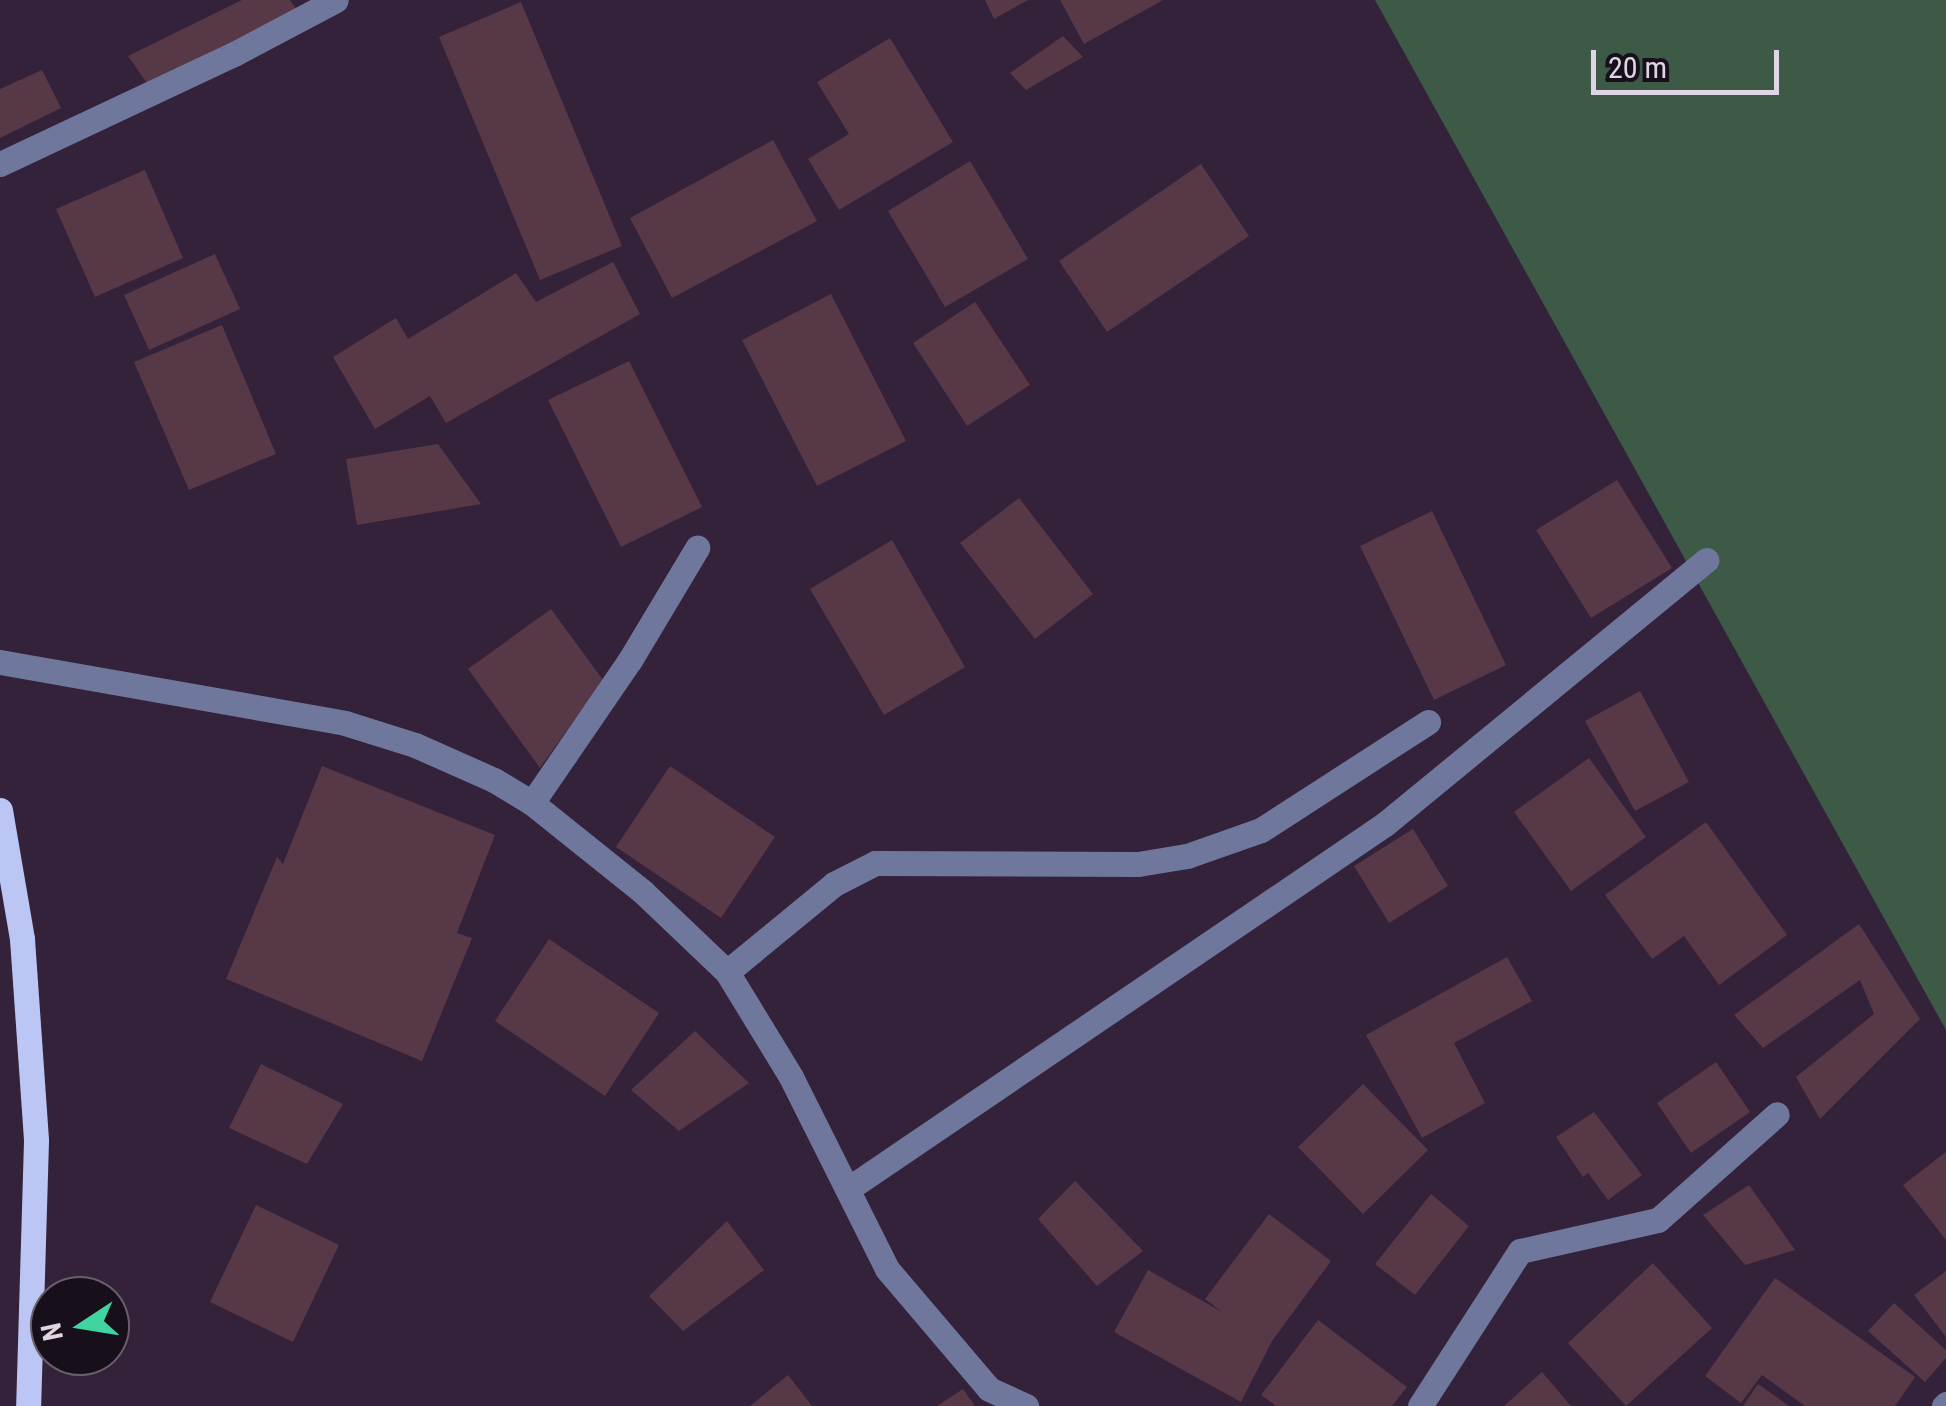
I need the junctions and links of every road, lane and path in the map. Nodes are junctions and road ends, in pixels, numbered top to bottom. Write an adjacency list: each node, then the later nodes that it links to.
1 (336, 0): 2 (street)
2 (0, 164)
3 (698, 548): 7 (street)
4 (1706, 560): 11 (street)
5 (0, 662): 7 (street)
6 (1428, 722): 9 (street)
7 (532, 803): 9 (street)
8 (0, 810): 12 (main road)
9 (727, 972): 11 (street)
10 (1777, 1114): 14 (street)
11 (848, 1189): 13 (street)
12 (28, 1406)
13 (1026, 1406)
14 (1420, 1406)

